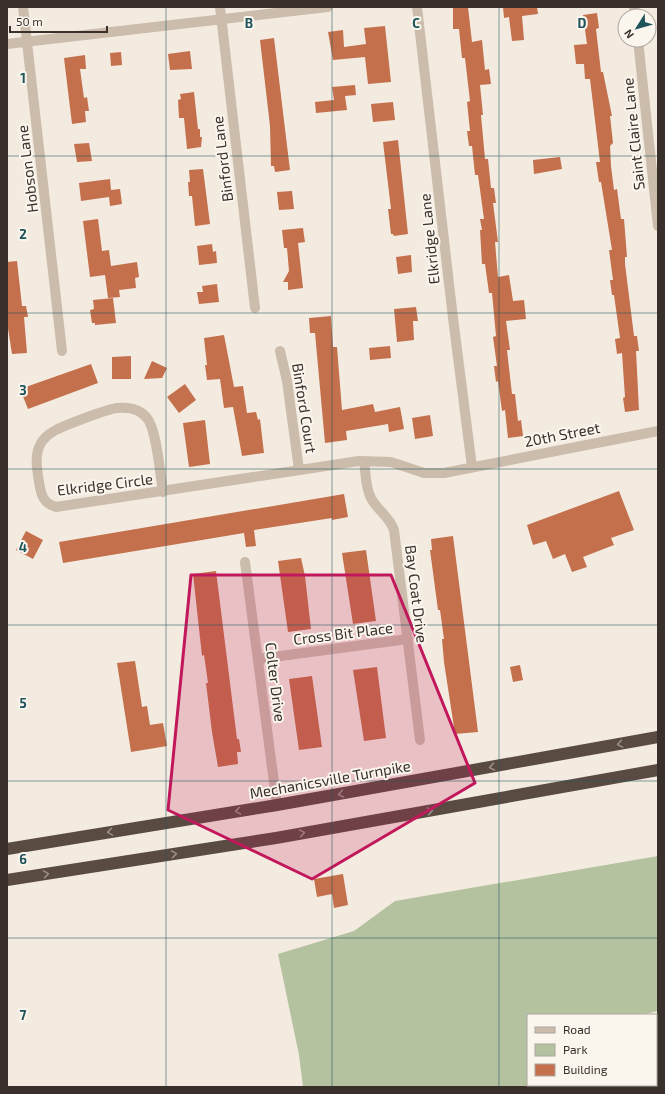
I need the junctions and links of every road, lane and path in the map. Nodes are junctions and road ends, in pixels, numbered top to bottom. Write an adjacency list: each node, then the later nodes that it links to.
1 (23, 7): 6 (street, Hobson Lane)
2 (220, 7): 5 (street, Binford Lane)
3 (328, 7): 5 (street)
4 (417, 7): 15 (street, Elkridge Lane)
5 (221, 19): 6 (street); 10 (street, Binford Lane)
6 (27, 41): 7 (street); 11 (street, Hobson Lane)
7 (7, 44)
8 (639, 48): 9 (street, Saint Claire Lane)
9 (658, 226)
10 (255, 308)
11 (62, 351)
12 (280, 351): 16 (street, Binford Court)
13 (658, 432): 15 (street, 20th Street)
14 (364, 461): 15 (street, Elkridge Circle); 16 (street, Elkridge Circle); 19 (street, Bay Coat Drive)
15 (472, 467)
16 (299, 470): 17 (street, Elkridge Circle)
17 (162, 492): 17 (street, Elkridge Circle)
18 (245, 562): 20 (street, Colter Drive)
19 (408, 639): 20 (street, Cross Bit Place); 22 (street, Bay Coat Drive)
20 (258, 659): 24 (street, Colter Drive)
21 (658, 738): 24 (highway, Mechanicsville Turnpike, one-way to 24)
22 (420, 740)
23 (658, 770): 26 (highway, one-way to 23)
24 (276, 805): 25 (highway, Mechanicsville Turnpike, one-way to 25)
25 (7, 849)
26 (7, 880)

